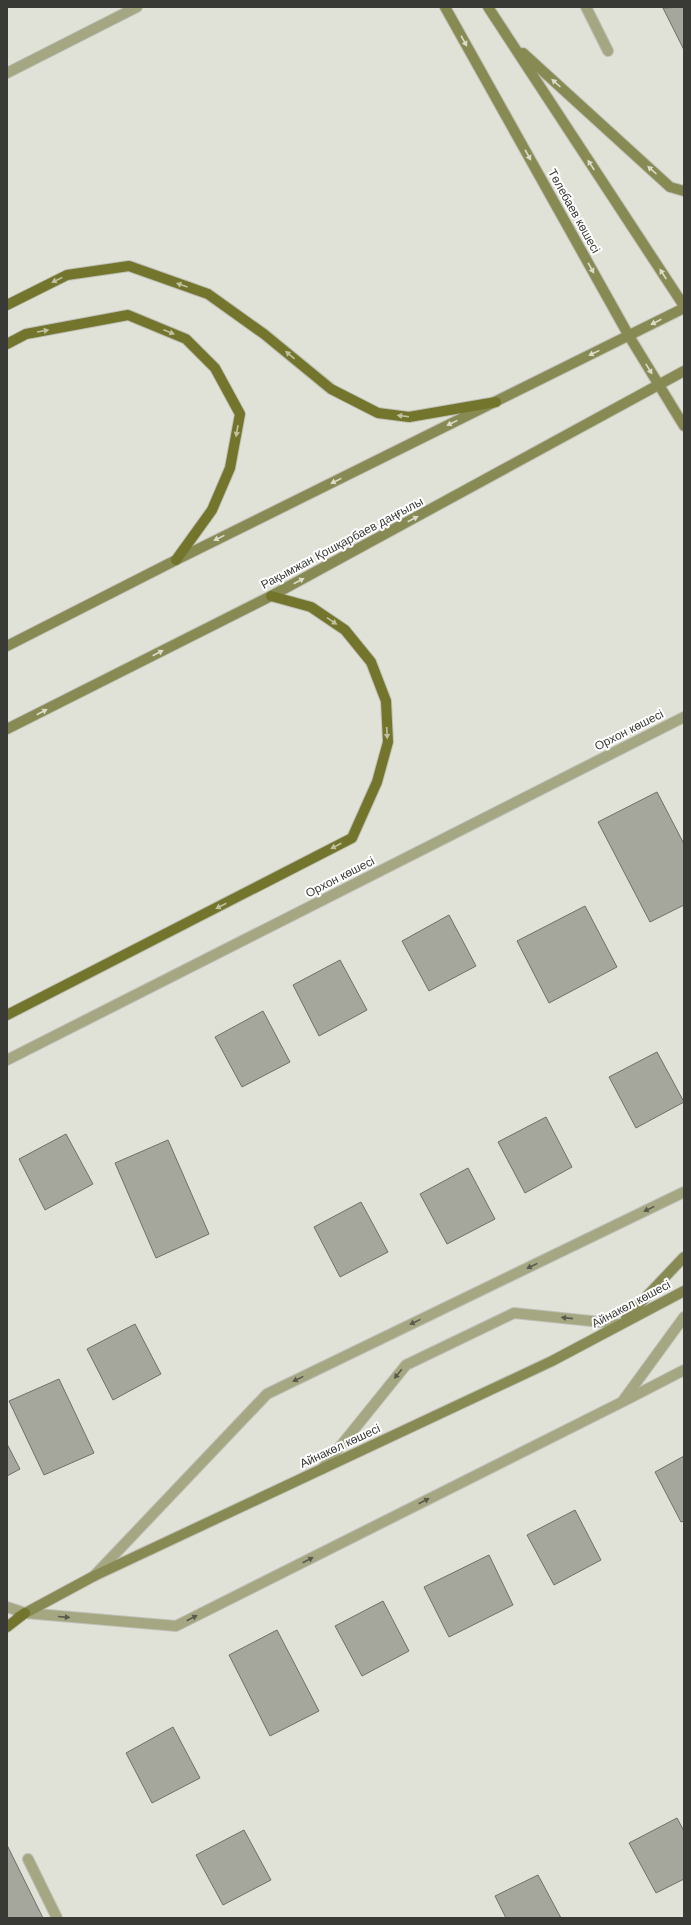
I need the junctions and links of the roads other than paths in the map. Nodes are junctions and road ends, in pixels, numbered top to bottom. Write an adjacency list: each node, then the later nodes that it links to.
1 (137, 7): 7 (street)
2 (445, 7): 11 (main road, Төлебаев көшесі, one-way to 11)
3 (488, 7): 5 (main road)
4 (586, 7): 6 (street)
5 (511, 42): 8 (main road, one-way to 5); 10 (main road, one-way to 5)
6 (608, 51)
7 (7, 73)
8 (684, 191)
9 (7, 305): 15 (main road, one-way to 9)
10 (684, 307): 11 (main road, one-way to 11)
11 (629, 336): 14 (main road, Төлебаев көшесі, one-way to 14); 15 (main road, one-way to 15)
12 (7, 344): 17 (main road, one-way to 17)
13 (684, 371): 14 (main road, Рақымжан Қошқарбаев даңғылы)
14 (659, 385): 16 (main road, Төлебаев көшесі); 18 (main road, Рақымжан Қошқарбаев даңғылы, one-way to 14)
15 (496, 402): 17 (main road, one-way to 17)
16 (684, 426)
17 (176, 560): 19 (main road)
18 (271, 596): 21 (main road, Рақымжан Қошқарбаев даңғылы, one-way to 18); 22 (main road, one-way to 22)
19 (7, 646)
20 (684, 717): 23 (street, Орхон көшесі)
21 (7, 729)
22 (7, 1016)
23 (7, 1060)
24 (684, 1192): 32 (street, one-way to 32)
25 (684, 1257): 28 (main road)
26 (684, 1291): 28 (main road, Айнакөл көшесі)
27 (684, 1317): 30 (street)
28 (620, 1324): 31 (main road, Айнакөл көшесі); 31 (street, one-way to 31)
29 (684, 1370): 30 (street)
30 (622, 1402): 34 (street, one-way to 30)
31 (322, 1469): 32 (main road, Айнакөл көшесі)
32 (94, 1576): 34 (main road, Айнакөл көшесі)
33 (7, 1607): 34 (street)
34 (25, 1613): 35 (main road); 36 (main road, Айнакөл көшесі); 37 (main road)
35 (7, 1619)
36 (7, 1622)
37 (7, 1627)
38 (28, 1859): 39 (street)
39 (57, 1918)

